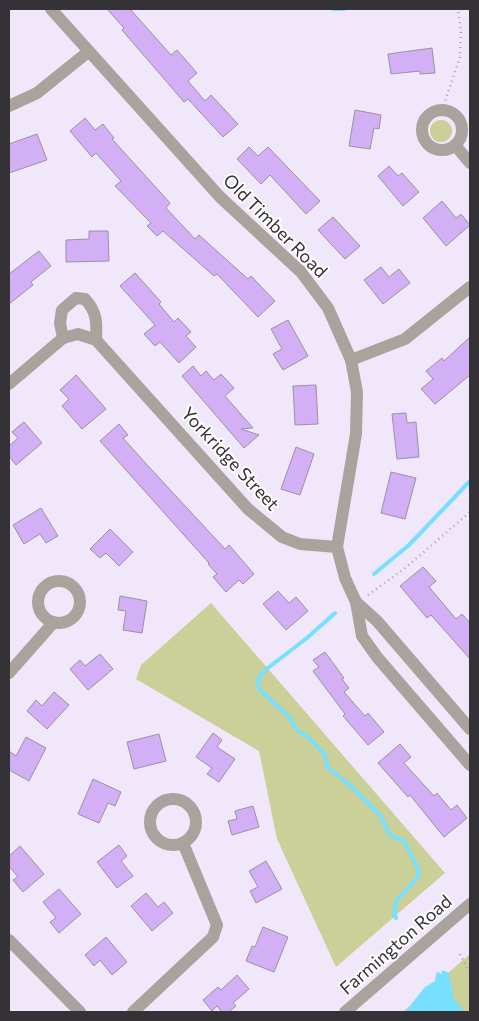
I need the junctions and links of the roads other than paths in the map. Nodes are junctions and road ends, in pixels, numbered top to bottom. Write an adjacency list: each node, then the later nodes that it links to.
1 (51, 9): 2 (street, Old Timber Road)
2 (88, 52): 3 (street); 9 (street, Old Timber Road)
3 (9, 106)
4 (454, 145): 4 (street); 5 (street)
5 (470, 163)
6 (470, 287): 9 (street)
7 (63, 338): 8 (street); 8 (street); 10 (street)
8 (96, 340): 11 (street, Yorkridge Street)
9 (351, 360): 11 (street, Old Timber Road)
10 (9, 384)
11 (338, 547): 12 (street)
12 (356, 602): 15 (street); 16 (street)
13 (54, 623): 14 (street)
14 (9, 673)
15 (442, 697): 16 (street); 17 (street)
16 (425, 712): 18 (street)
17 (470, 729)
18 (470, 765)
19 (183, 843): 23 (street)
20 (470, 904): 24 (street, Farmington Road)
21 (9, 940): 22 (street)
22 (80, 1012)
23 (133, 1012)
24 (345, 1012)

